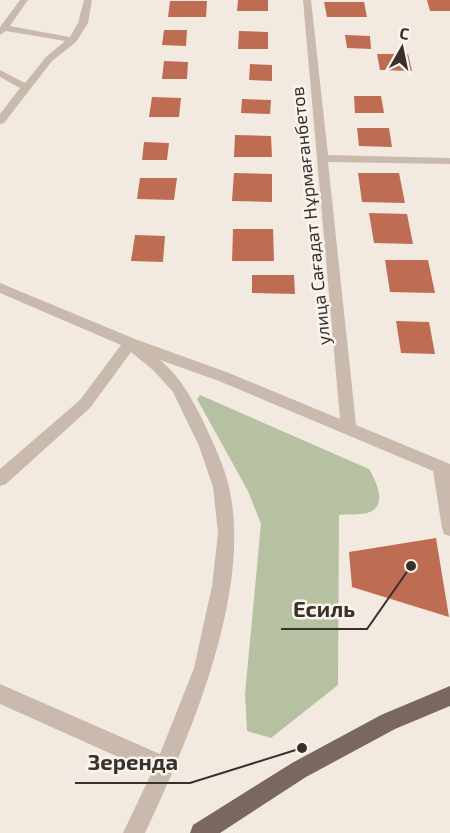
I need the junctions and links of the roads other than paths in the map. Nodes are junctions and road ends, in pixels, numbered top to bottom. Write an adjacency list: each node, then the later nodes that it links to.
1 (24, 0): 4 (street)
2 (88, 0): 5 (street)
3 (307, 0): 9 (street, улица Сағадат Нұрмағанбетов)
4 (2, 30): 5 (street)
5 (73, 40): 7 (street)
6 (0, 73): 7 (street)
7 (27, 88): 8 (street)
8 (0, 122)
9 (322, 158): 10 (street); 13 (street, улица Сағадат Нұрмағанбетов)
10 (450, 161)
11 (3, 294): 12 (street)
12 (130, 343): 13 (street); 15 (street); 19 (street)
13 (349, 429): 14 (street)
14 (445, 469): 16 (street)
15 (0, 479)
16 (450, 528)
17 (0, 694): 19 (street)
18 (450, 696): 21 (main road)
19 (165, 767): 20 (street)
20 (134, 833)
21 (201, 833)

